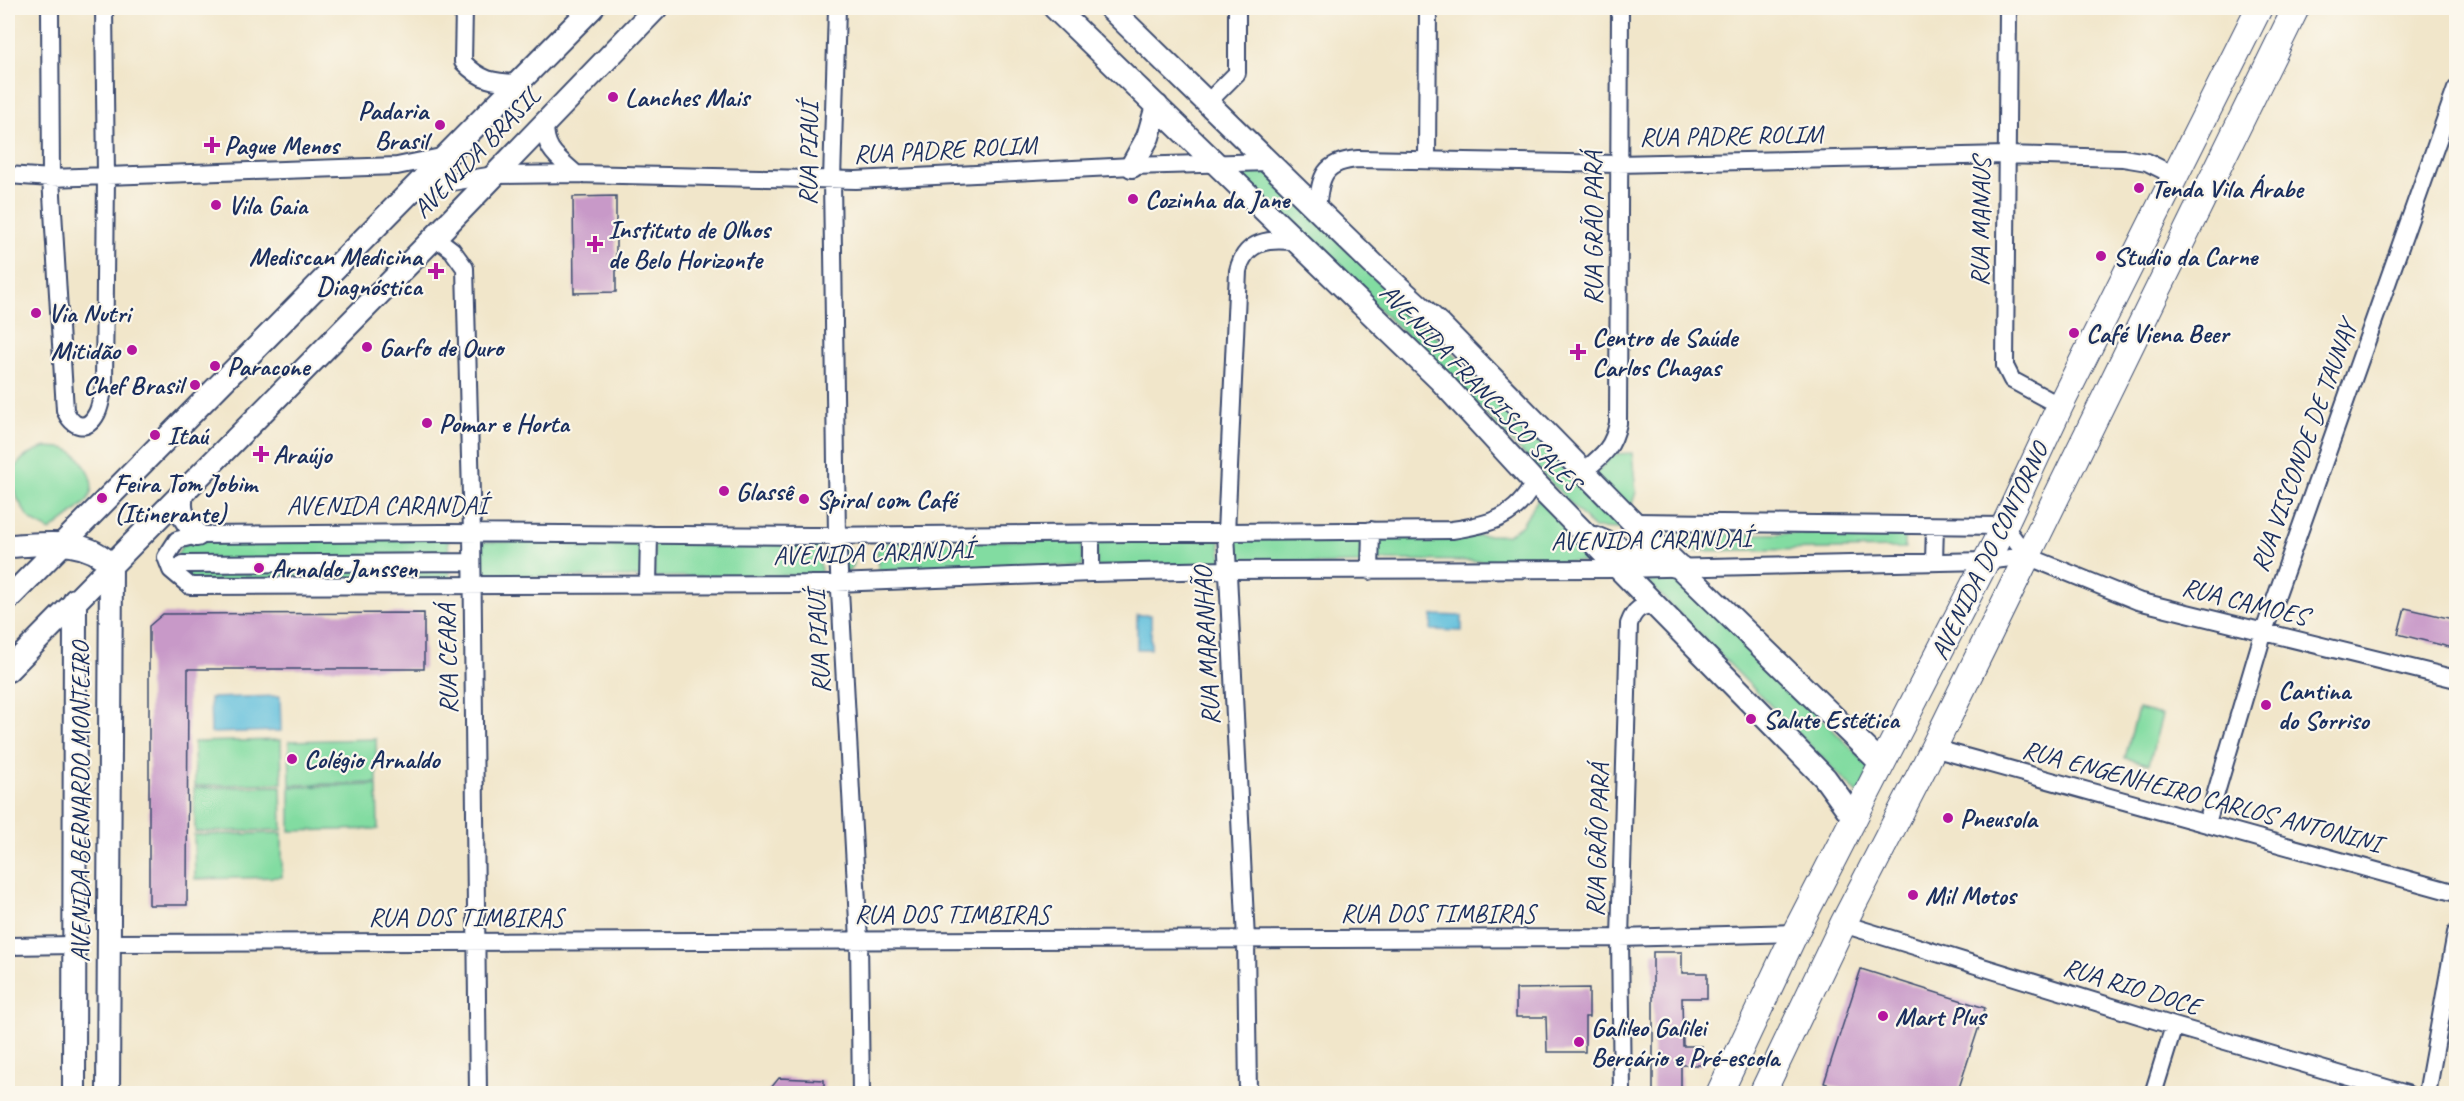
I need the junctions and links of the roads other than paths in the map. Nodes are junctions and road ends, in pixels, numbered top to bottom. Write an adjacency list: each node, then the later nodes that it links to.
1 (50, 8): 33 (street)
2 (104, 8): 32 (street)
3 (464, 8): 15 (street)
4 (592, 8): 15 (street, AVENIDA BRASIL)
5 (656, 8): 19 (street, AVENIDA BRASIL)
6 (837, 8): 34 (street, RUA PIAUÍ)
7 (1055, 8): 18 (street, AVENIDA FRANCISCO SALES)
8 (1110, 8): 17 (street, AVENIDA FRANCISCO SALES)
9 (1237, 8): 17 (street)
10 (1428, 8): 22 (street)
11 (1620, 8): 25 (street, RUA GRÃO PARÁ)
12 (2008, 8): 20 (street, RUA MANAUS)
13 (2259, 8): 31 (main road, AVENIDA DO CONTORNO)
14 (2296, 8): 58 (main road, AVENIDA DO CONTORNO)
15 (519, 83): 21 (street, AVENIDA BRASIL)
16 (2457, 88): 75 (street, RUA VISCONDE DE TAUNAY)
17 (1207, 103): 23 (street, AVENIDA FRANCISCO SALES)
18 (1157, 106): 24 (street, AVENIDA FRANCISCO SALES); 27 (street)
19 (545, 121): 28 (street); 29 (street, AVENIDA BRASIL)
20 (2007, 155): 25 (street, RUA PADRE ROLIM); 31 (street, RUA PADRE ROLIM); 41 (street, RUA MANAUS)
21 (446, 156): 26 (street); 35 (street, AVENIDA BRASIL)
22 (1427, 159): 25 (street, RUA PADRE ROLIM); 36 (street, RUA PADRE ROLIM)
23 (1269, 162): 24 (street, RUA PADRE ROLIM); 36 (street, AVENIDA FRANCISCO SALES)
24 (1215, 163): 27 (street, RUA PADRE ROLIM); 38 (street, AVENIDA FRANCISCO SALES)
25 (1618, 164): 42 (street, RUA GRÃO PARÁ)
26 (396, 166): 32 (street); 35 (street)
27 (1132, 166): 34 (street, RUA PADRE ROLIM)
28 (576, 174): 29 (street, RUA PADRE ROLIM); 34 (street, RUA PADRE ROLIM)
29 (494, 175): 35 (street, RUA PADRE ROLIM); 37 (street, AVENIDA BRASIL)
30 (8, 176): 33 (street)
31 (2175, 176): 41 (main road, AVENIDA DO CONTORNO)
32 (106, 177): 33 (street); 33 (street)
33 (51, 178)
34 (832, 180): 55 (street, RUA PIAUÍ)
35 (402, 201): 56 (street, AVENIDA BRASIL)
36 (1317, 208): 39 (street, AVENIDA FRANCISCO SALES)
37 (435, 237): 44 (street, AVENIDA BRASIL); 50 (street, RUA CEARÁ)
38 (1297, 242): 40 (street, AVENIDA FRANCISCO SALES); 52 (street, RUA MARANHÃO)
39 (1469, 356): 40 (street); 42 (street, AVENIDA FRANCISCO SALES)
40 (1441, 381): 43 (street, AVENIDA FRANCISCO SALES)
41 (2060, 406): 47 (main road, AVENIDA DO CONTORNO)
42 (1584, 471): 45 (street, AVENIDA FRANCISCO SALES)
43 (1534, 482): 48 (street, AVENIDA CARANDAÍ); 49 (street, AVENIDA FRANCISCO SALES)
44 (183, 490): 54 (street); 63 (street, AVENIDA BRASIL)
45 (1633, 522): 46 (street, AVENIDA CARANDAÍ); 64 (street, AVENIDA FRANCISCO SALES)
46 (1935, 526): 47 (street, AVENIDA CARANDAÍ); 59 (street)
47 (2004, 526): 58 (street); 60 (main road, AVENIDA DO CONTORNO)
48 (1371, 530): 52 (street, AVENIDA CARANDAÍ); 67 (street)
49 (1581, 530): 64 (street); 65 (street, AVENIDA FRANCISCO SALES)
50 (472, 533): 53 (street, AVENIDA CARANDAÍ); 54 (street, AVENIDA CARANDAÍ); 61 (street, RUA CEARÁ)
51 (1091, 533): 52 (street, AVENIDA CARANDAÍ); 55 (street, AVENIDA CARANDAÍ); 68 (street)
52 (1226, 533): 66 (street, RUA MARANHÃO)
53 (649, 534): 55 (street, AVENIDA CARANDAÍ); 71 (street)
54 (197, 535): 70 (street, AVENIDA CARANDAÍ)
55 (837, 535): 69 (street, RUA PIAUÍ)
56 (62, 543): 57 (street); 63 (street); 72 (street, AVENIDA BRASIL)
57 (8, 546)
58 (2027, 556): 60 (street, AVENIDA CARANDAÍ); 75 (street, RUA CAMOES); 78 (main road, AVENIDA DO CONTORNO)
59 (1934, 561): 60 (street, AVENIDA CARANDAÍ); 64 (street, AVENIDA CARANDAÍ)
60 (1986, 561): 79 (main road, AVENIDA DO CONTORNO)
61 (471, 562): 62 (street); 70 (street, RUA CEARÁ)
62 (183, 564)
63 (111, 565): 73 (street, AVENIDA BRASIL); 90 (street, AVENIDA BERNARDO MONTEIRO)
64 (1682, 568): 65 (street, AVENIDA CARANDAÍ); 79 (street, AVENIDA FRANCISCO SALES)
65 (1619, 569): 67 (street, AVENIDA CARANDAÍ); 74 (street, AVENIDA FRANCISCO SALES)
66 (1227, 570): 67 (street, AVENIDA CARANDAÍ); 68 (street, AVENIDA CARANDAÍ); 88 (street, RUA MARANHÃO)
67 (1370, 571)
68 (1091, 573): 69 (street, AVENIDA CARANDAÍ)
69 (840, 583): 71 (street, AVENIDA CARANDAÍ); 87 (street, RUA PIAUÍ)
70 (471, 584): 71 (street, AVENIDA CARANDAÍ); 89 (street, RUA CEARÁ)
71 (648, 584)
72 (8, 599)
73 (75, 600): 76 (street, AVENIDA BRASIL); 91 (street, AVENIDA BERNARDO MONTEIRO)
74 (1656, 604): 80 (street, AVENIDA FRANCISCO SALES); 86 (street, RUA GRÃO PARÁ)
75 (2264, 631): 77 (street, RUA CAMOES); 81 (street, RUA VISCONDE DE TAUNAY)
76 (8, 670)
77 (2457, 679)
78 (1933, 748): 81 (street, RUA ENGENHEIRO CARLOS ANTONINI); 83 (main road, AVENIDA DO CONTORNO)
79 (1882, 764): 80 (main road, AVENIDA DO CONTORNO); 83 (main road)
80 (1854, 818): 84 (main road, AVENIDA DO CONTORNO)
81 (2207, 823): 82 (street, RUA ENGENHEIRO CARLOS ANTONINI)
82 (2457, 893)
83 (1847, 914): 93 (street, RUA RIO DOCE); 101 (main road, AVENIDA DO CONTORNO)
84 (1795, 933): 86 (street, RUA DOS TIMBIRAS); 100 (main road, AVENIDA DO CONTORNO)
85 (2457, 933): 104 (street)
86 (1620, 938): 88 (street, RUA DOS TIMBIRAS); 99 (street, RUA GRÃO PARÁ)
87 (859, 940): 88 (street, RUA DOS TIMBIRAS); 89 (street, RUA DOS TIMBIRAS); 97 (street, RUA PIAUÍ)
88 (1246, 940): 98 (street, RUA MARANHÃO)
89 (477, 942): 90 (street, RUA DOS TIMBIRAS); 96 (street, RUA CEARÁ)
90 (109, 944): 95 (street, AVENIDA BERNARDO MONTEIRO)
91 (75, 945): 92 (street); 94 (street, AVENIDA BERNARDO MONTEIRO)
92 (8, 946)
93 (2174, 1026): 102 (street); 103 (street, RUA RIO DOCE)
94 (74, 1094)
95 (108, 1094)
96 (478, 1094)
97 (861, 1094)
98 (1248, 1094)
99 (1622, 1094)
100 (1719, 1094)
101 (1762, 1094)
102 (2153, 1094)
103 (2406, 1094)
104 (2427, 1094)

